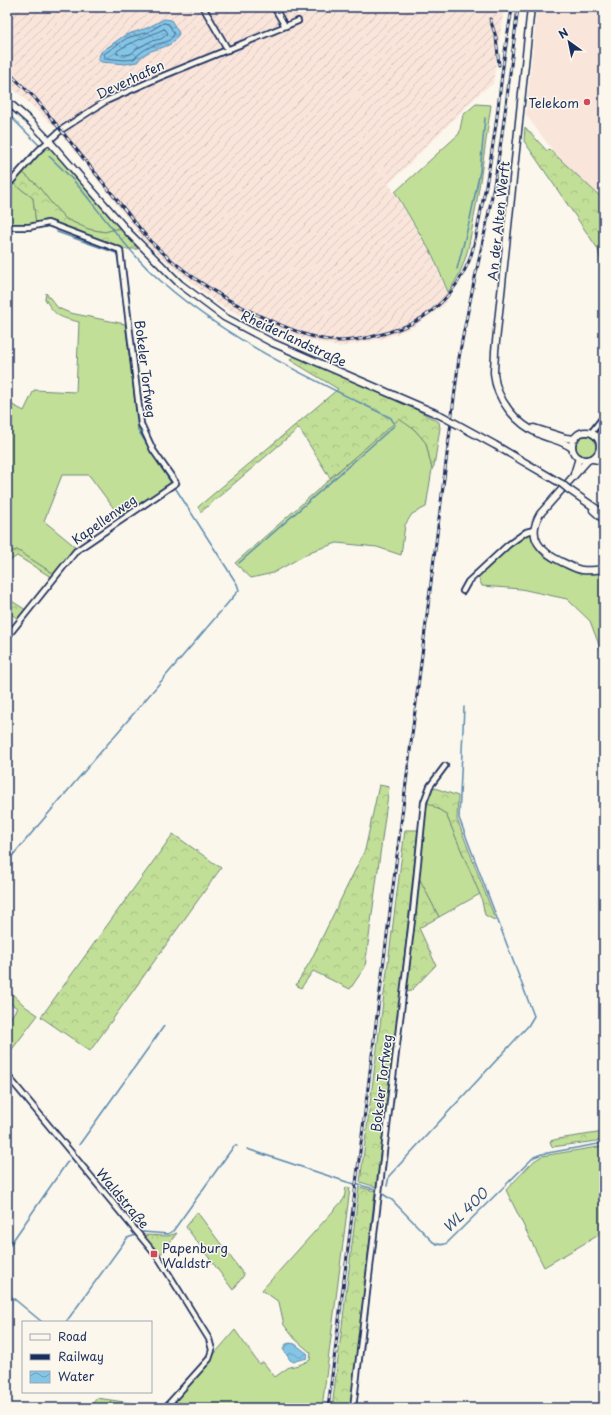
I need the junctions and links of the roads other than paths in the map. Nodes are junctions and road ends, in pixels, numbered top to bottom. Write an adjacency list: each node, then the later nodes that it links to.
1 (203, 7): 6 (street)
2 (274, 7): 5 (street)
3 (531, 7): 13 (main road, An der Alten Werft)
4 (298, 21): 5 (street, Deverhafen)
5 (286, 26): 6 (street, Deverhafen)
6 (228, 50): 8 (street, Deverhafen)
7 (7, 101): 8 (main road, Rheiderlandstraße)
8 (49, 140): 9 (street); 24 (main road, Rheiderlandstraße, bridge)
9 (7, 186)
10 (7, 228): 23 (street, Bokeler Torfweg)
11 (604, 416): 14 (street)
12 (604, 424): 15 (street)
13 (527, 426): 16 (main road, An der Alten Werft); 17 (main road, An der Alten Werft)
14 (590, 433): 15 (main road); 16 (main road)
15 (598, 438): 18 (main road)
16 (575, 439): 17 (main road)
17 (572, 448): 19 (main road)
18 (602, 452): 20 (main road)
19 (579, 458): 20 (main road); 22 (main road)
20 (590, 460): 21 (main road); 22 (main road)
21 (604, 461)
22 (572, 477): 27 (main road)
23 (176, 483): 32 (street, Kapellenweg)
24 (591, 505): 25 (main road, Rheiderlandstraße); 26 (main road)
25 (604, 514)
26 (604, 520)
27 (534, 530): 30 (main road); 31 (street)
28 (604, 563): 30 (main road)
29 (604, 569): 30 (main road)
30 (596, 570)
31 (463, 591)
32 (7, 637)
33 (445, 766): 37 (street, Bokeler Torfweg)
34 (7, 1075): 35 (street, Waldstraße)
35 (166, 1406): 36 (street, Waldstraße)
36 (186, 1408)
37 (353, 1408)

